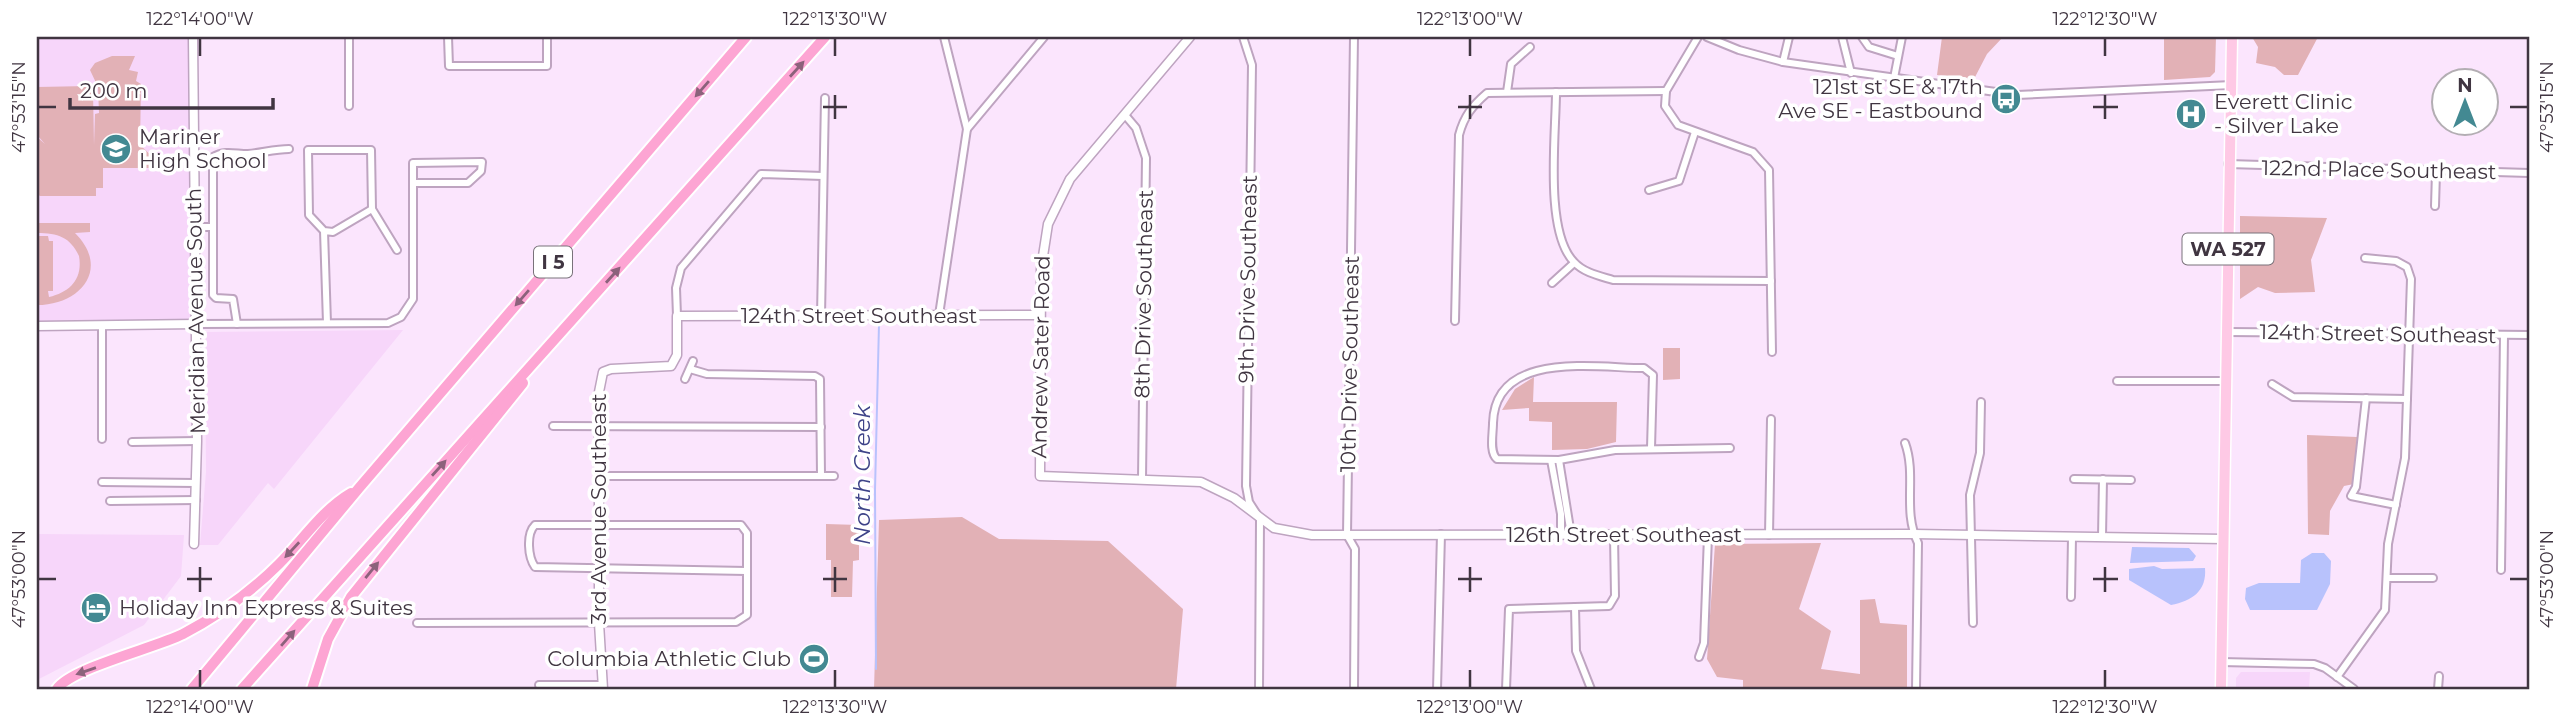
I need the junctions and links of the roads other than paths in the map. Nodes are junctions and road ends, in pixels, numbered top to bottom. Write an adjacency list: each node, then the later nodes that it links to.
1 (193, 37): 42 (street, Meridian Avenue South)
2 (349, 37): 29 (street)
3 (448, 37): 4 (street)
4 (547, 37)
5 (746, 37): 97 (highway, I 5, one-way to 97)
6 (825, 37): 60 (highway, I 5, one-way to 6)
7 (944, 37): 31 (street)
8 (1044, 37): 31 (street)
9 (1190, 37): 30 (street, Andrew Sater Road)
10 (1243, 37): 101 (street, 9th Drive Southeast)
11 (1354, 37): 105 (street, 10th Drive Southeast)
12 (1698, 37): 25 (street)
13 (1707, 37): 21 (street)
14 (1789, 37): 21 (street)
15 (1842, 37): 22 (street)
16 (1862, 37): 20 (street)
17 (1902, 37): 20 (street)
18 (2232, 37): 24 (main road, WA 527)
19 (1530, 47): 26 (street)
20 (1898, 56): 23 (street)
21 (1783, 62): 22 (street)
22 (1851, 73): 23 (street)
23 (1894, 78): 24 (street)
24 (2232, 85): 34 (main road, WA 527)
25 (1666, 91): 27 (street); 32 (street)
26 (1507, 92): 27 (street); 54 (street)
27 (1556, 92): 47 (street)
28 (825, 98): 37 (street)
29 (349, 106)
30 (1125, 115): 51 (street, Andrew Sater Road); 91 (street, 8th Drive Southeast)
31 (967, 129): 50 (street)
32 (1695, 132): 39 (street); 48 (street)
33 (289, 149): 43 (street)
34 (2228, 164): 35 (street, 122nd Place Southeast); 61 (main road, WA 527)
35 (2436, 172): 36 (street, 122nd Place Southeast); 40 (street)
36 (2529, 173)
37 (822, 176): 52 (street); 53 (street)
38 (414, 183): 38 (street); 55 (street)
39 (1649, 190)
40 (2435, 206)
41 (372, 209): 44 (street); 44 (street); 45 (street)
42 (195, 227): 43 (street); 56 (street, Meridian Avenue South)
43 (213, 227): 57 (street)
44 (324, 231): 55 (street)
45 (397, 250)
46 (2365, 258): 62 (street)
47 (1574, 263): 48 (street); 49 (street)
48 (1771, 281): 65 (street)
49 (1552, 282)
50 (939, 315): 51 (street, 124th Street Southeast); 53 (street, 124th Street Southeast)
51 (1040, 315): 90 (street, Andrew Sater Road)
52 (677, 316): 53 (street, 124th Street Southeast); 77 (street, 3rd Avenue Southeast)
53 (821, 316)
54 (1455, 321)
55 (327, 323): 57 (street)
56 (197, 324): 57 (street); 58 (street); 80 (street, Meridian Avenue South)
57 (237, 324)
58 (102, 325): 59 (street); 79 (street)
59 (37, 326)
60 (567, 326): 133 (highway, I 5, one-way to 60); 134 (highway, one-way to 60)
61 (2227, 332): 62 (street, 124th Street Southeast); 70 (main road, WA 527)
62 (2409, 333): 63 (street, 124th Street Southeast); 73 (street)
63 (2504, 335): 64 (street, 124th Street Southeast); 116 (street)
64 (2529, 335)
65 (1772, 352)
66 (693, 361): 67 (street)
67 (690, 369): 68 (street); 78 (street)
68 (685, 379)
69 (2117, 381): 70 (street)
70 (2227, 381): 113 (main road, WA 527)
71 (2272, 384): 72 (street)
72 (2366, 398): 73 (street); 100 (street)
73 (2407, 399): 100 (street)
74 (1981, 402): 109 (street)
75 (1771, 419): 107 (street)
76 (553, 426): 77 (street)
77 (599, 426): 78 (street); 87 (street, 3rd Avenue Southeast)
78 (821, 427): 88 (street)
79 (102, 439)
80 (197, 441): 81 (street); 96 (street, Meridian Avenue South)
81 (132, 442)
82 (1905, 443): 104 (street)
83 (1651, 448): 84 (street); 85 (street); 86 (street)
84 (1730, 448)
85 (1550, 460): 86 (street); 106 (street)
86 (1559, 460): 106 (street)
87 (599, 476): 88 (street); 102 (street, 3rd Avenue Southeast)
88 (821, 476): 89 (street)
89 (834, 476)
90 (1040, 476): 91 (street, 126th Street Southeast)
91 (1142, 479): 101 (street, 126th Street Southeast)
92 (2074, 479): 93 (street)
93 (2103, 479): 94 (street); 112 (street)
94 (2131, 480)
95 (102, 482): 96 (street)
96 (196, 483): 98 (street, Meridian Avenue South)
97 (359, 488): 131 (highway, one-way to 131); 132 (highway, I 5)
98 (196, 500): 99 (street); 114 (street, Meridian Avenue South)
99 (110, 501)
100 (2396, 505): 118 (street)
101 (1260, 519): 105 (street, 126th Street Southeast); 135 (street)
102 (599, 524): 115 (street, 3rd Avenue Southeast); 115 (street); 117 (street)
103 (1441, 534): 105 (street, 126th Street Southeast); 106 (street, 126th Street Southeast); 137 (street)
104 (1914, 534): 107 (street, 126th Street Southeast); 109 (street, 126th Street Southeast); 140 (street)
105 (1347, 535): 136 (street, 10th Drive Southeast)
106 (1566, 535): 110 (street, 126th Street Southeast)
107 (1769, 535): 108 (street, 126th Street Southeast)
108 (1708, 536): 110 (street, 126th Street Southeast); 125 (street)
109 (1971, 536): 111 (street, 126th Street Southeast); 124 (street)
110 (1614, 537): 121 (street)
111 (2071, 537): 112 (street, 126th Street Southeast); 120 (street)
112 (2102, 537): 113 (street, 126th Street Southeast)
113 (2224, 539): 126 (main road, WA 527)
114 (194, 544)
115 (599, 568): 117 (street); 123 (street, 3rd Avenue Southeast)
116 (2501, 570)
117 (746, 571): 123 (street)
118 (2388, 578): 119 (street); 128 (street)
119 (2433, 578)
120 (2071, 597)
121 (1575, 607): 138 (street); 139 (street)
122 (417, 623): 123 (street)
123 (599, 623): 130 (street, 3rd Avenue Southeast)
124 (1973, 623)
125 (1699, 657)
126 (2221, 662): 128 (street); 141 (main road, WA 527)
127 (2439, 676): 143 (street)
128 (2337, 677): 142 (street)
129 (539, 685): 130 (street)
130 (603, 687)
131 (57, 689)
132 (192, 689)
133 (242, 689)
134 (312, 689)
135 (1259, 689)
136 (1354, 689)
137 (1437, 689)
138 (1506, 689)
139 (1591, 689)
140 (1916, 689)
141 (2221, 689)
142 (2354, 689)
143 (2438, 689)

